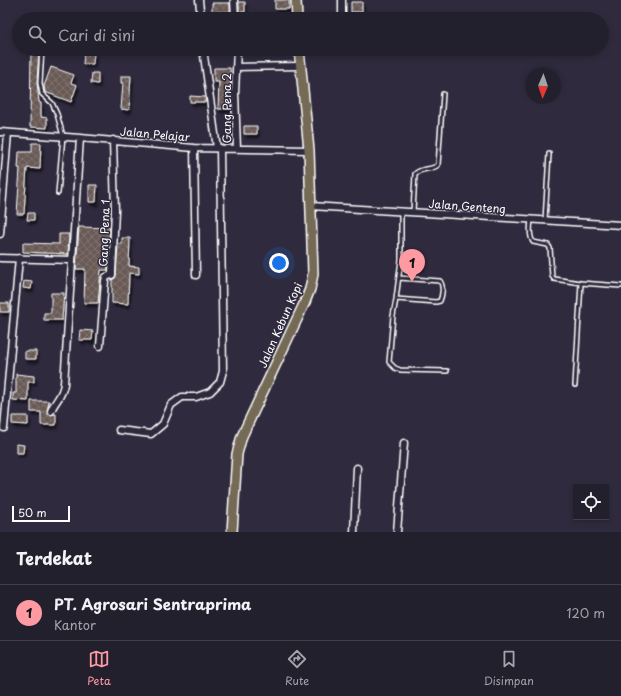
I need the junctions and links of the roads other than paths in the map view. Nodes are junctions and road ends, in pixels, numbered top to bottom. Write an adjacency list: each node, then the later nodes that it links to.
1 (199, 0): 5 (street)
2 (234, 0): 6 (street)
3 (296, 0): 7 (main road)
4 (342, 0): 8 (street)
5 (200, 12)
6 (235, 12)
7 (297, 12)
8 (342, 12)
9 (42, 56): 18 (lane)
10 (204, 56): 22 (street)
11 (237, 56): 14 (street, Gang Pena 2)
12 (299, 56): 13 (main road, Jalan Kebun Kopi)
13 (300, 66): 14 (street); 24 (main road, Jalan Kebun Kopi)
14 (236, 67): 23 (street, Gang Pena 2)
15 (443, 94): 30 (lane)
16 (0, 132): 17 (street, Jalan Pelajar)
17 (8, 133): 18 (street, Jalan Pelajar); 26 (street)
18 (63, 136): 19 (street, Jalan Pelajar); 27 (lane)
19 (80, 138): 20 (street, Jalan Pelajar); 37 (street)
20 (113, 140): 21 (street, Jalan Pelajar); 43 (street, Gang Pena 1)
21 (194, 148): 22 (street, Jalan Pelajar); 38 (street)
22 (218, 148): 23 (street, Jalan Pelajar); 48 (street)
23 (237, 148): 24 (street, Jalan Pelajar)
24 (309, 150): 28 (main road, Jalan Kebun Kopi)
25 (549, 154): 32 (lane)
26 (3, 155): 34 (street)
27 (58, 192)
28 (311, 206): 29 (street, Jalan Genteng); 51 (main road, Jalan Kebun Kopi)
29 (401, 212): 30 (street, Jalan Genteng); 39 (lane)
30 (413, 213): 31 (street, Jalan Genteng)
31 (531, 220): 32 (street, Jalan Genteng); 40 (lane)
32 (545, 220): 33 (street, Jalan Genteng)
33 (621, 225)
34 (0, 234)
35 (0, 258): 36 (street)
36 (19, 258): 37 (street); 47 (street)
37 (72, 260): 46 (street)
38 (196, 275)
39 (399, 278): 42 (lane); 42 (lane)
40 (581, 283): 41 (lane); 45 (lane)
41 (621, 286)
42 (396, 299): 44 (lane)
43 (100, 346)
44 (447, 371)
45 (575, 385)
46 (51, 411)
47 (4, 428)
48 (119, 430)
49 (404, 442): 53 (street)
50 (357, 468): 52 (street)
51 (232, 532)
52 (354, 532)
53 (397, 532)

